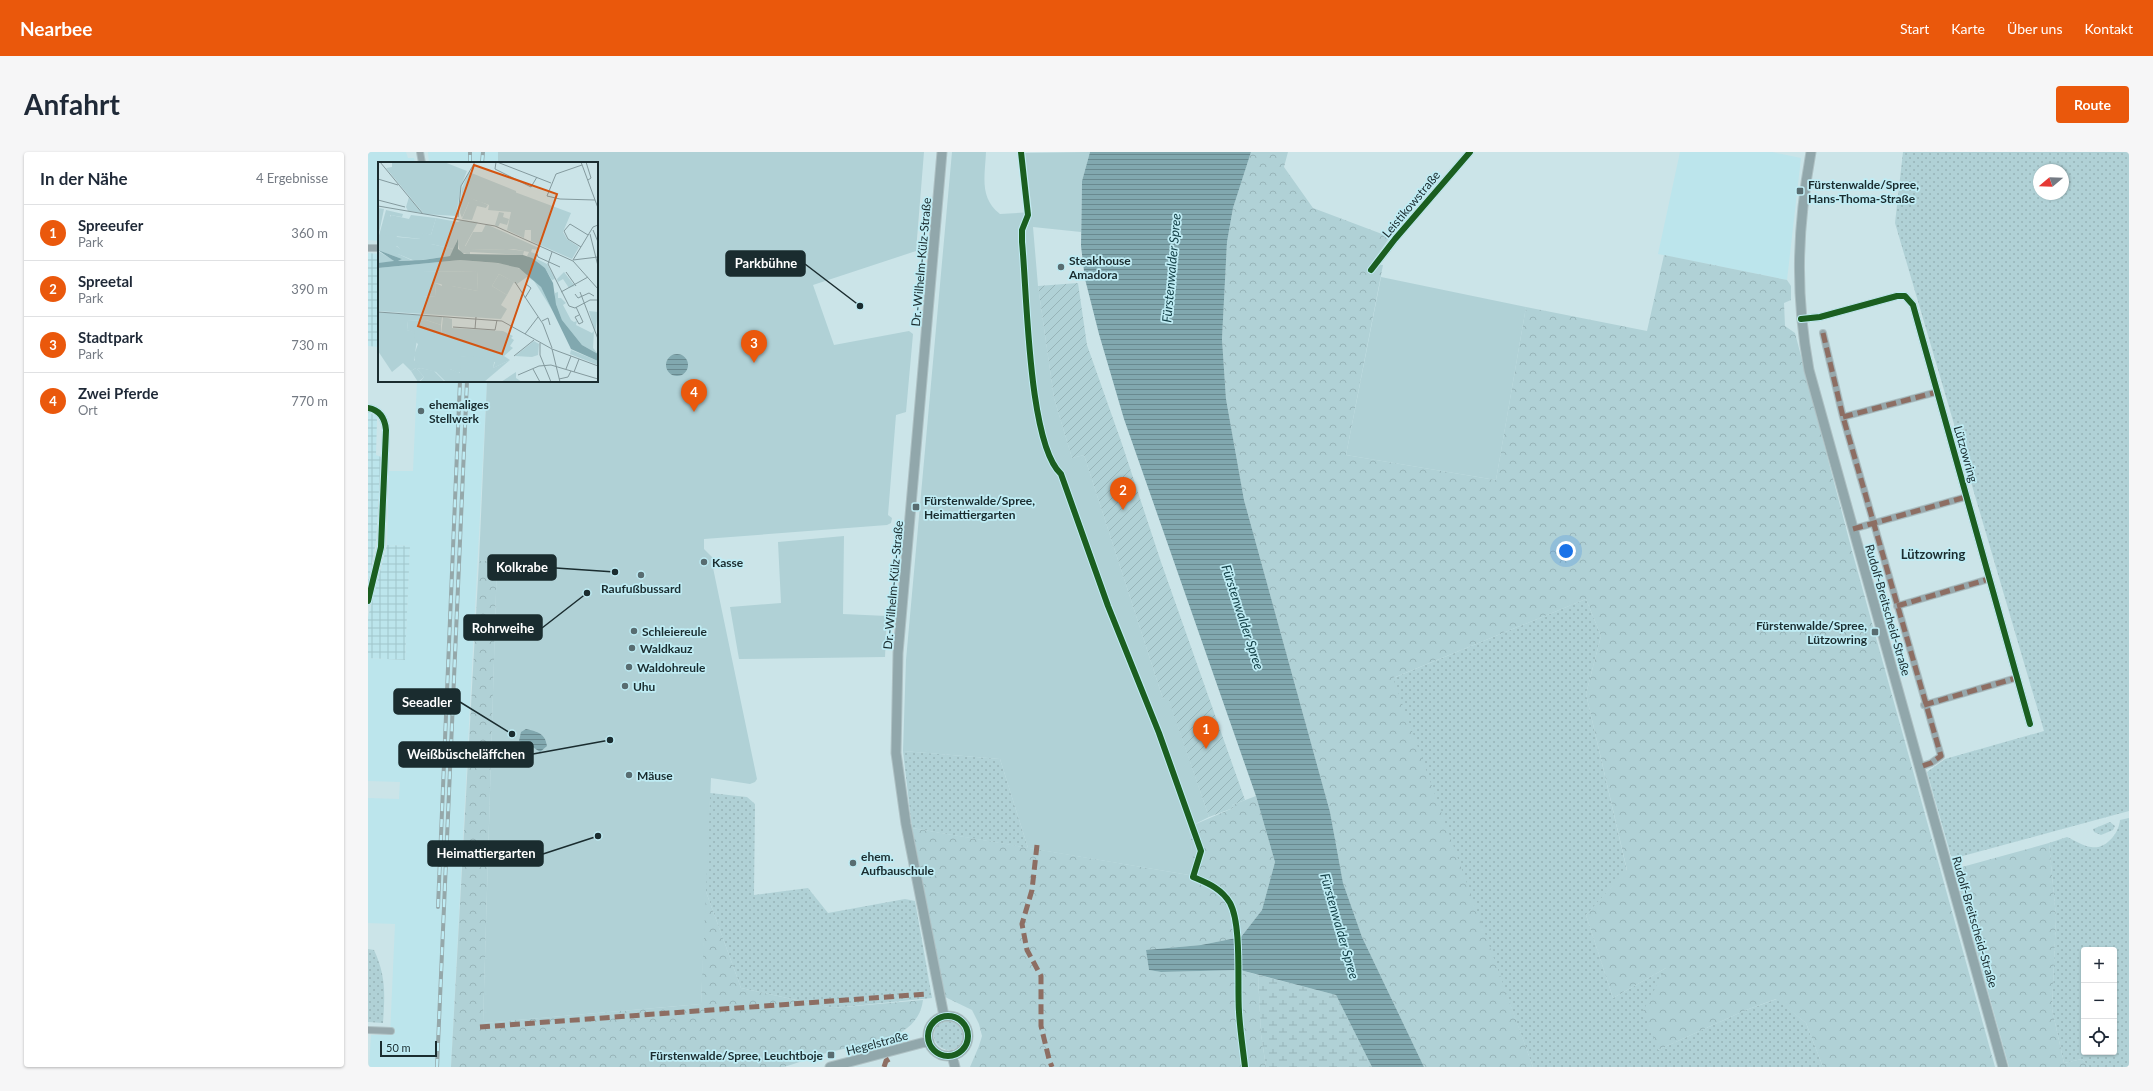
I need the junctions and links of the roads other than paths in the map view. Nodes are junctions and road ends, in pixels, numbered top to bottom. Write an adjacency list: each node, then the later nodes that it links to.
1 (420, 152): 5 (street)
2 (942, 152): 22 (main road, Dr.-Wilhelm-Külz-Straße)
3 (1470, 152): 6 (street, Leistikowstraße)
4 (1811, 152): 7 (main road, Rudolf-Breitscheid-Straße)
5 (422, 162)
6 (1371, 270)
7 (1801, 319): 9 (street, Lützowring); 14 (main road, Rudolf-Breitscheid-Straße)
8 (1823, 333): 11 (street)
9 (1937, 392): 11 (street); 12 (street, Lützowring)
10 (368, 408): 16 (street)
11 (1843, 417): 13 (street)
12 (1966, 497): 13 (street); 15 (street, Lützowring)
13 (1873, 524): 14 (street); 17 (street)
14 (1853, 529): 21 (main road, Rudolf-Breitscheid-Straße)
15 (1989, 579): 17 (street); 18 (street, Lützowring)
16 (368, 600)
17 (1896, 606): 19 (street)
18 (2016, 678): 19 (street); 20 (street, Lützowring)
19 (1924, 705): 21 (street)
20 (2030, 724)
21 (1920, 767): 29 (main road, Rudolf-Breitscheid-Straße)
22 (944, 1016): 25 (main road); 26 (main road)
23 (368, 1030): 24 (street)
24 (391, 1031)
25 (929, 1041): 26 (main road); 27 (main road, Hegelstraße)
26 (952, 1055): 28 (main road)
27 (830, 1067)
28 (955, 1067)
29 (2003, 1067)

